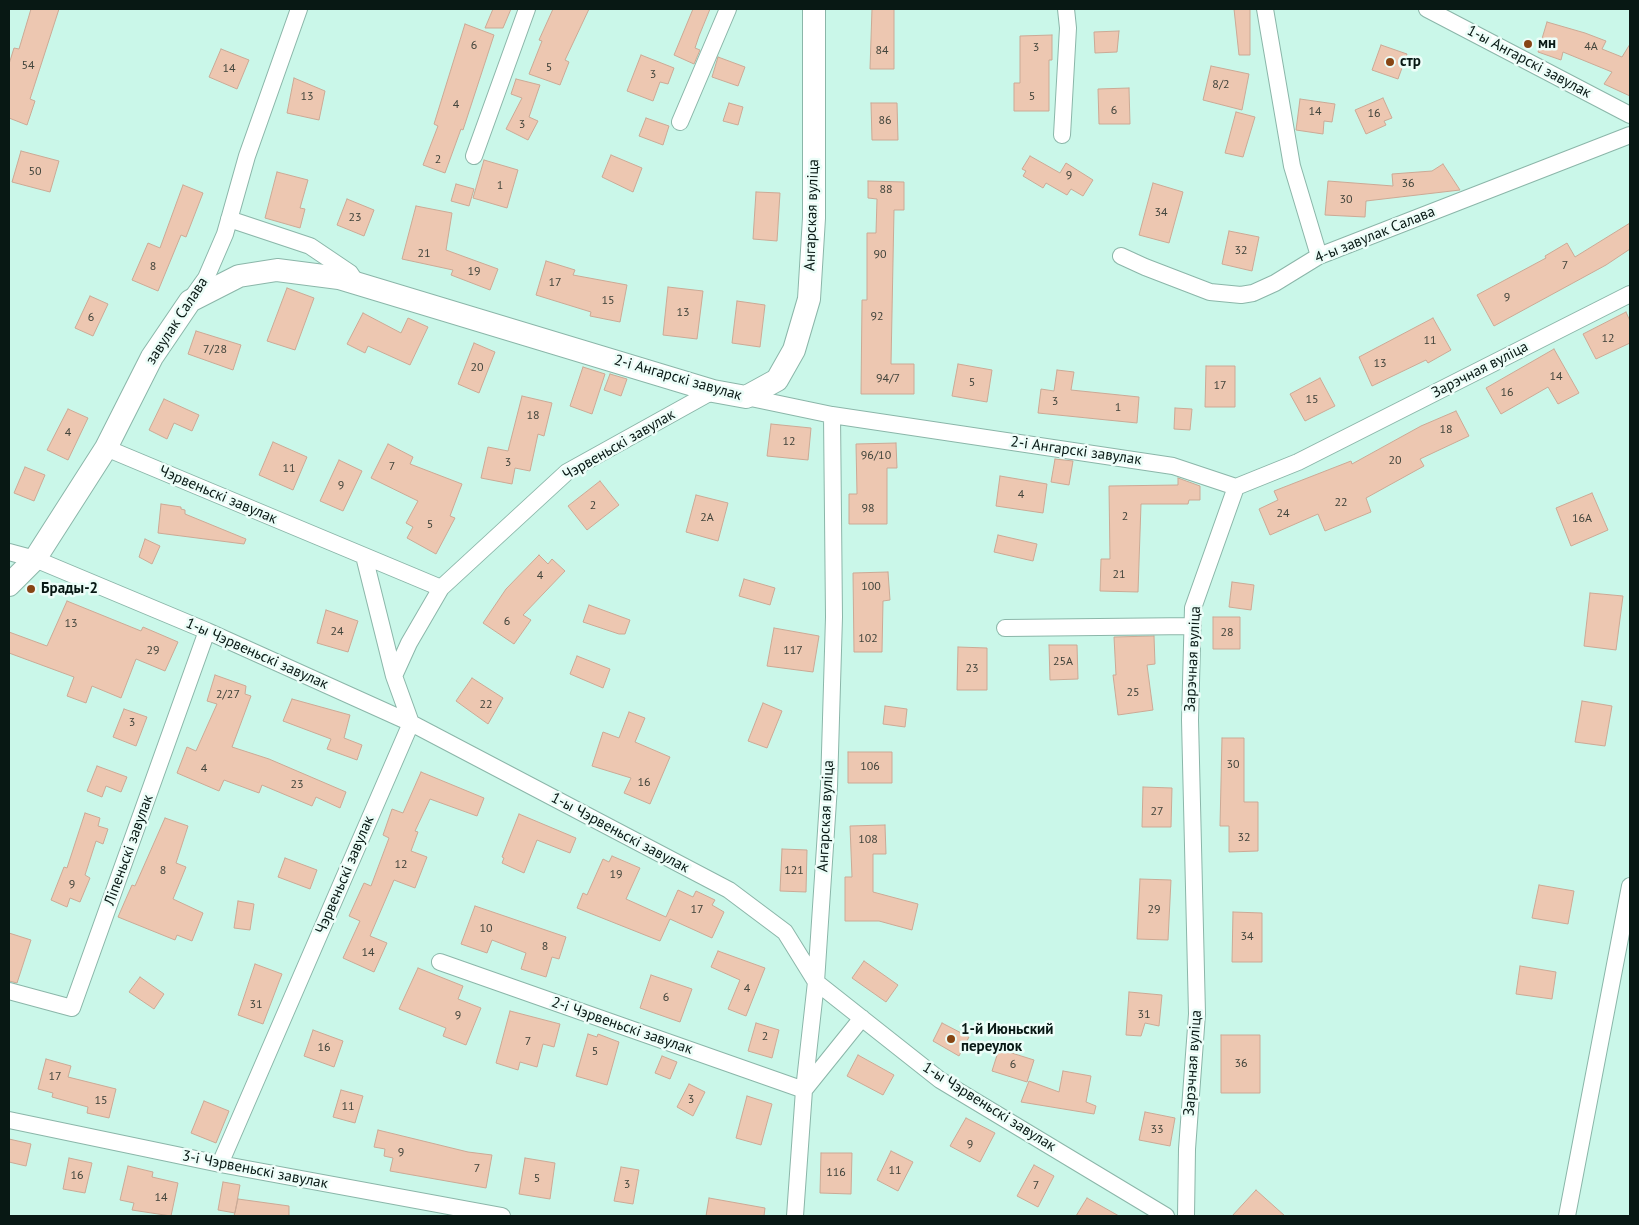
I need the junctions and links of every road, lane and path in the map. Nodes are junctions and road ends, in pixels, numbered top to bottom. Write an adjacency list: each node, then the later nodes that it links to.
1 (299, 9): 13 (street, завулак Салава)
2 (527, 9): 12 (street)
3 (728, 9): 9 (street)
4 (814, 9): 20 (street, Ангарская вуліца)
5 (1066, 9): 10 (street)
6 (1265, 9): 15 (street)
7 (1427, 9): 8 (street, 1-ы Ангарскі завулак)
8 (1630, 115)
9 (680, 122)
10 (1062, 135)
11 (1630, 135): 15 (street, 4-ы завулак Салава)
12 (474, 156)
13 (229, 219): 16 (street); 18 (street, завулак Салава)
14 (1121, 256): 15 (street, 4-ы завулак Салава)
15 (1319, 256)
16 (356, 283): 18 (street, 2-і Ангарскі завулак); 19 (street, 2-і Ангарскі завулак)
17 (1630, 294): 23 (street, Зарэчная вуліца)
18 (190, 301): 22 (street, завулак Салава)
19 (713, 390): 20 (street, 2-і Ангарскі завулак); 28 (street, Чэрвеньскі завулак)
20 (746, 397): 21 (street, 2-і Ангарскі завулак)
21 (832, 416): 23 (street, 2-і Ангарскі завулак); 36 (street, Ангарская вуліца)
22 (106, 448): 25 (street, Чэрвеньскі завулак); 26 (street, завулак Салава)
23 (1236, 487): 29 (street, Зарэчная вуліца)
24 (9, 552): 26 (street, 1-ы Чэрвеньскі завулак)
25 (364, 556): 28 (street, Чэрвеньскі завулак); 32 (street)
26 (35, 559): 27 (street, завулак Салава); 31 (street, 1-ы Чэрвеньскі завулак)
27 (9, 585)
28 (441, 588): 32 (street, Чэрвеньскі завулак)
29 (1193, 626): 30 (street); 45 (street, Зарэчная вуліца)
30 (1005, 628)
31 (207, 631): 33 (street, 1-ы Чэрвеньскі завулак); 37 (street, Ліпеньскі завулак)
32 (394, 676): 33 (street)
33 (411, 722): 36 (street, 1-ы Чэрвеньскі завулак); 41 (street, Чэрвеньскі завулак)
34 (1630, 886): 46 (street)
35 (440, 962): 39 (street, 2-і Чэрвеньскі завулак)
36 (816, 982): 38 (street, 1-ы Чэрвеньскі завулак); 39 (street, Ангарская вуліца)
37 (9, 991)
38 (862, 1018): 39 (street); 44 (street, 1-ы Чэрвеньскі завулак)
39 (804, 1090): 43 (street, Ангарская вуліца)
40 (9, 1120): 41 (street, 3-і Чэрвеньскі завулак)
41 (220, 1164): 42 (street, 3-і Чэрвеньскі завулак)
42 (502, 1216)
43 (795, 1216)
44 (1166, 1216)
45 (1186, 1216)
46 (1567, 1216)

